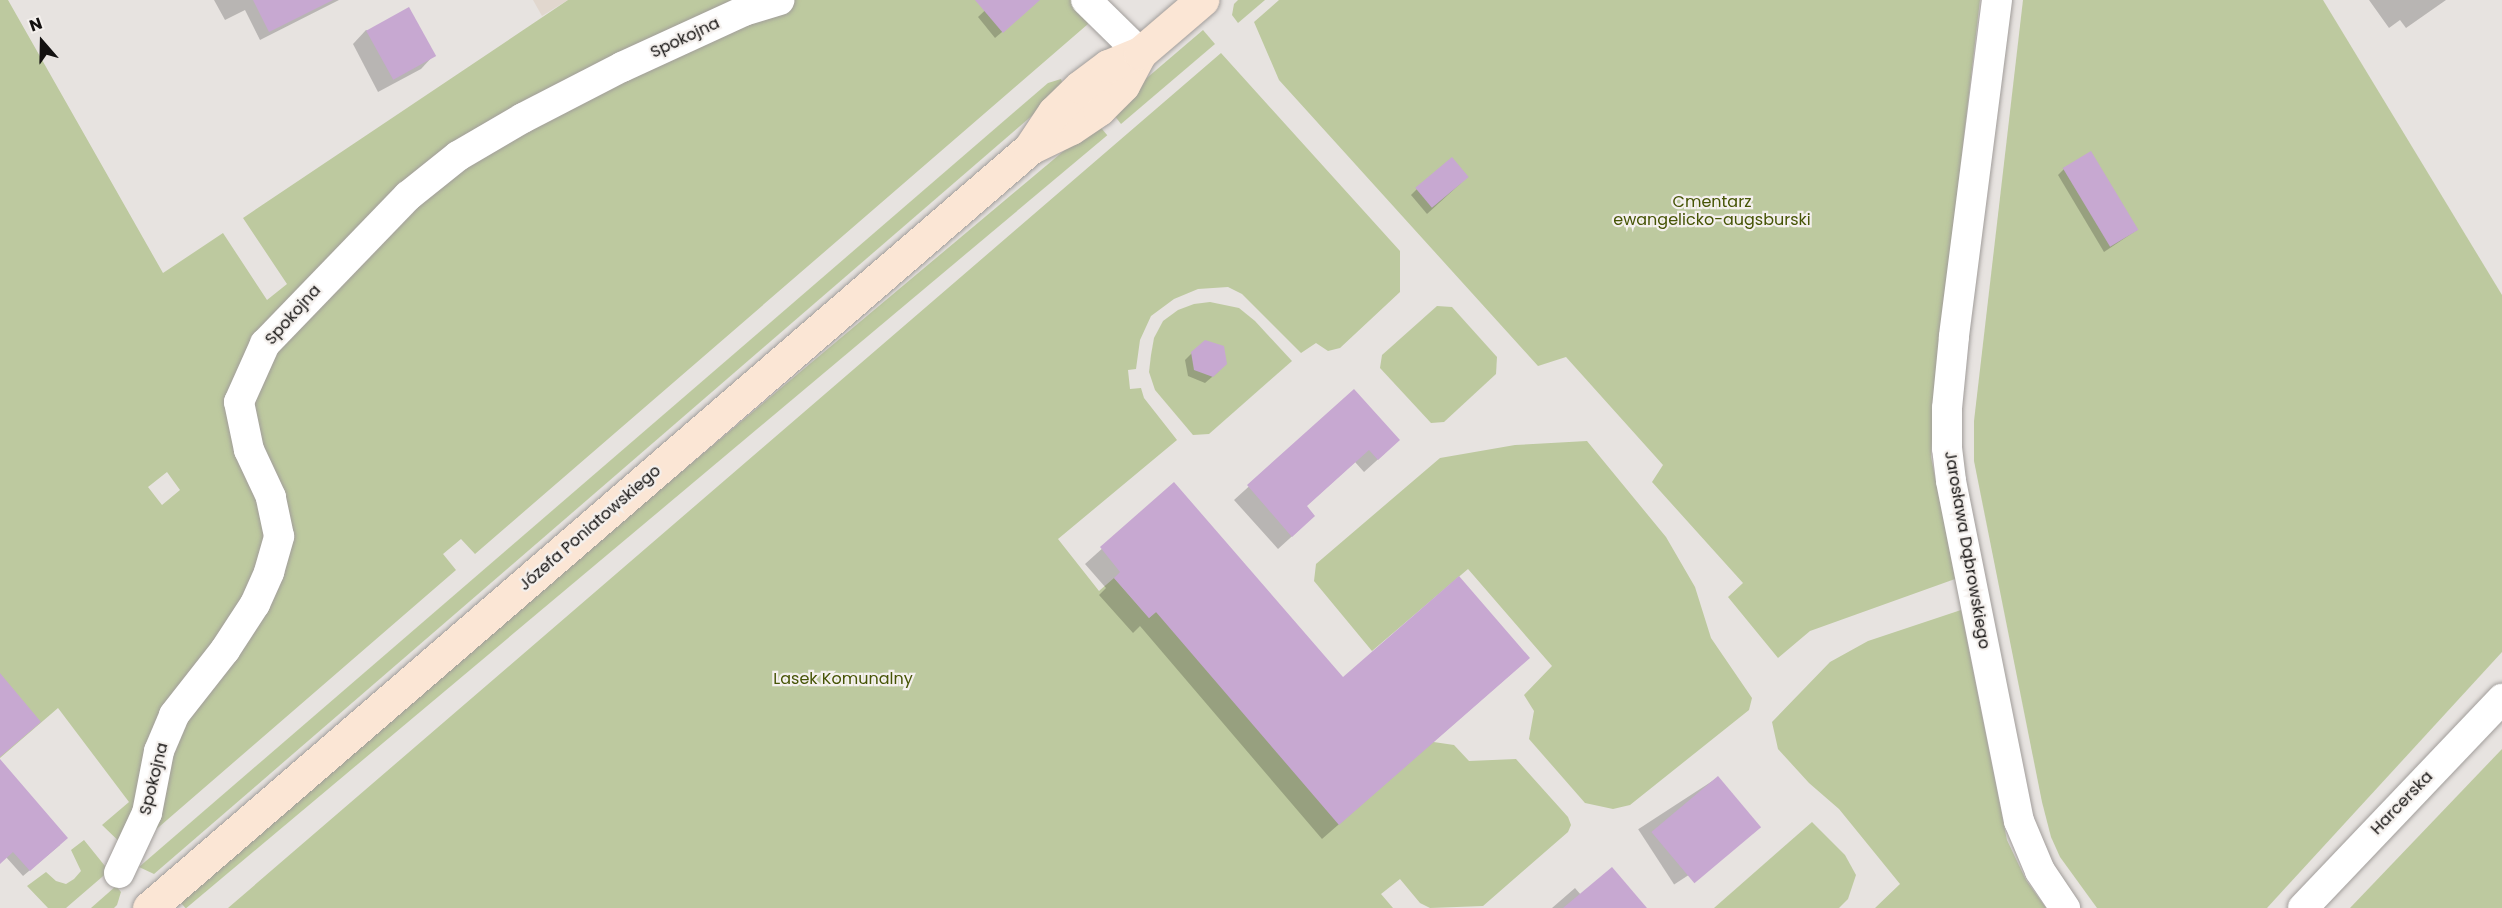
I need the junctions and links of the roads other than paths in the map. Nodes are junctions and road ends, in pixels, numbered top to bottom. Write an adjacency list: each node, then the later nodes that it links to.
1 (779, 0): 7 (street, Spokojna)
2 (1086, 0): 5 (street)
3 (1202, 0): 5 (street, Józefa Poniatowskiego)
4 (1997, 0): 9 (street, Jarosława Dąbrowskiego)
5 (1140, 53): 8 (street, Józefa Poniatowskiego)
6 (2502, 699): 10 (street, Harcerska)
7 (119, 873)
8 (149, 908)
9 (2065, 908)
10 (2303, 908)

